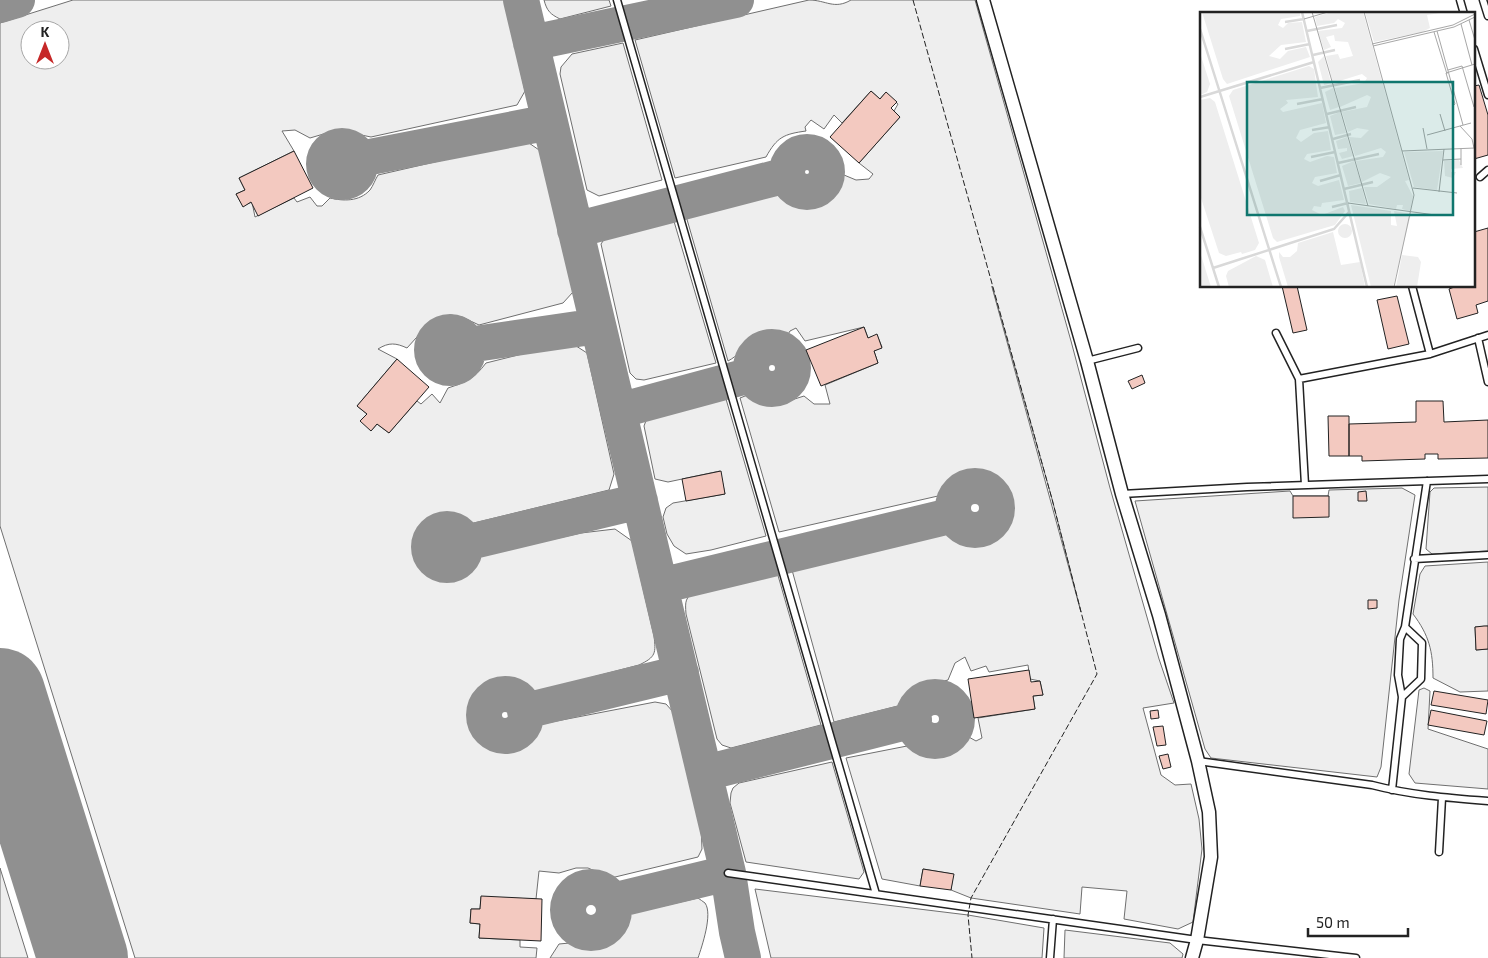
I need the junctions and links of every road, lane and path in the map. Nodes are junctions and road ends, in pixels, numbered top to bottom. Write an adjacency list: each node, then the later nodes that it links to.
1 (617, 0): 32 (lane)
2 (983, 0): 15 (street)
3 (1483, 0): 4 (lane)
4 (1488, 16)
5 (1476, 56): 6 (lane)
6 (1488, 95)
7 (1488, 170): 8 (lane)
8 (1480, 177)
9 (1413, 288): 14 (lane)
10 (1276, 333): 16 (lane)
11 (1488, 335): 12 (lane)
12 (1478, 338): 14 (lane); 17 (lane)
13 (1138, 348): 15 (lane)
14 (1430, 354): 16 (lane)
15 (1087, 361): 21 (street)
16 (1299, 379): 20 (lane)
17 (1488, 382)
18 (1488, 480): 19 (lane)
19 (1427, 481): 20 (lane); 23 (lane)
20 (1305, 485): 21 (lane)
21 (1122, 494): 26 (street)
22 (1488, 555): 23 (lane)
23 (1414, 559): 24 (lane)
24 (1405, 627): 25 (lane); 25 (lane)
25 (1402, 697): 27 (lane)
26 (1198, 761): 27 (lane); 34 (street)
27 (1392, 790): 28 (lane)
28 (1442, 798): 29 (lane); 30 (lane)
29 (1488, 801)
30 (1439, 852)
31 (728, 873): 32 (lane)
32 (876, 894): 33 (lane)
33 (1052, 919): 34 (lane); 35 (lane)
34 (1197, 940): 36 (street); 37 (lane)
35 (1050, 958)
36 (1192, 958)
37 (1356, 958)

